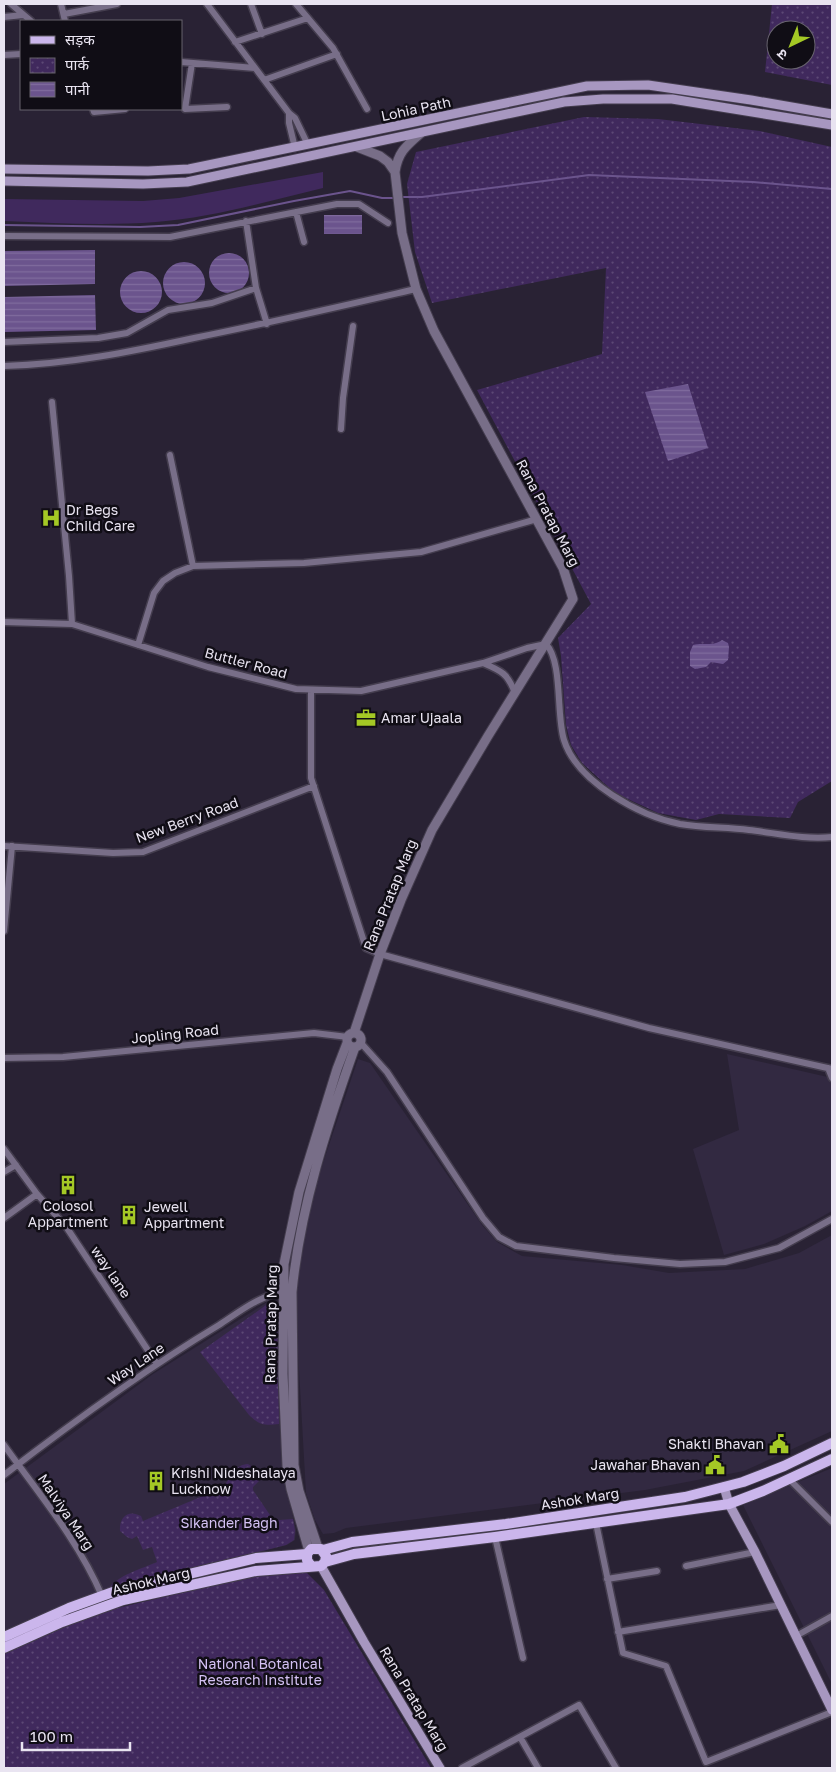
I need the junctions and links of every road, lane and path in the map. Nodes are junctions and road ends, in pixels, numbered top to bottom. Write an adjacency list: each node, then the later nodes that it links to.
1 (11, 4): 7 (street)
2 (61, 4): 9 (street)
3 (117, 4): 9 (street)
4 (207, 4): 13 (street)
5 (251, 4): 12 (street)
6 (296, 4): 10 (street)
7 (23, 15): 8 (street); 11 (street)
8 (4, 17)
9 (65, 18)
10 (308, 18): 12 (street); 15 (street)
11 (30, 20)
12 (262, 34): 13 (street)
13 (235, 42): 19 (street)
14 (20, 54): 16 (street)
15 (337, 54): 20 (street); 23 (street)
16 (4, 55)
17 (182, 62): 18 (street)
18 (192, 63): 19 (street); 21 (street)
19 (255, 68): 20 (street)
20 (264, 80): 26 (street)
21 (184, 102): 22 (street)
22 (228, 107)
23 (367, 109)
24 (93, 110): 25 (street)
25 (114, 110)
26 (289, 113): 30 (street); 32 (street)
27 (832, 114): 30 (main road, Lohia Path)
28 (832, 125): 29 (main road, Lohia Path)
29 (421, 133): 31 (main road, Lohia Path); 34 (street)
30 (308, 145): 32 (main road, Lohia Path)
31 (357, 147): 34 (street); 35 (main road, Lohia Path)
32 (295, 148): 33 (main road, Lohia Path)
33 (4, 169)
34 (395, 175): 42 (street, Rana Pratap Marg)
35 (4, 181)
36 (296, 212): 37 (street); 38 (street); 40 (street)
37 (246, 221): 39 (street); 41 (street)
38 (388, 223)
39 (4, 236)
40 (304, 242)
41 (256, 288): 43 (street); 45 (street)
42 (416, 289): 43 (street); 50 (street, Rana Pratap Marg)
43 (267, 324): 46 (street)
44 (353, 326): 48 (street)
45 (4, 342)
46 (4, 366)
47 (52, 402): 53 (street)
48 (341, 429)
49 (170, 455): 51 (street)
50 (537, 519): 51 (street); 54 (street, Rana Pratap Marg)
51 (193, 566): 55 (street)
52 (4, 622): 53 (street, Buttler Road)
53 (72, 624): 55 (street, Buttler Road)
54 (546, 644): 56 (street, Buttler Road); 58 (street, Rana Pratap Marg); 60 (street)
55 (138, 645): 57 (street, Buttler Road)
56 (483, 663): 57 (street, Buttler Road); 58 (street)
57 (311, 690): 59 (street)
58 (515, 693): 64 (street, Rana Pratap Marg)
59 (314, 786): 62 (street, New Berry Road); 64 (street)
60 (832, 837)
61 (4, 846): 62 (street, New Berry Road)
62 (12, 846): 63 (street)
63 (4, 931)
64 (380, 954): 65 (street, Rana Pratap Marg); 67 (street)
65 (353, 1041): 66 (street, Jopling Road); 74 (street); 75 (street, Rana Pratap Marg)
66 (4, 1058)
67 (830, 1068): 68 (street)
68 (832, 1078)
69 (4, 1149): 70 (street, way lane)
70 (16, 1165): 71 (street); 72 (street, way lane)
71 (4, 1172)
72 (37, 1194): 73 (street); 76 (street, way lane)
73 (4, 1218)
74 (832, 1219)
75 (288, 1292): 76 (street, Way Lane); 88 (street, Rana Pratap Marg)
76 (157, 1364): 80 (street, Way Lane)
77 (832, 1443): 83 (main road, Ashok Marg)
78 (4, 1445): 80 (street, Malviya Marg)
79 (832, 1459): 82 (main road, Ashok Marg)
80 (18, 1464): 81 (street, Way Lane); 94 (street, Malviya Marg)
81 (4, 1475)
82 (789, 1479): 84 (main road, Ashok Marg); 85 (street)
83 (724, 1487): 84 (main road); 88 (main road, Ashok Marg)
84 (729, 1504): 86 (main road, Ashok Marg); 89 (main road)
85 (832, 1522)
86 (596, 1523): 87 (main road, Ashok Marg); 93 (street)
87 (495, 1537): 90 (main road, Ashok Marg); 101 (street)
88 (314, 1551): 90 (main road); 90 (main road); 94 (main road, Ashok Marg)
89 (755, 1552): 91 (street); 95 (main road)
90 (319, 1565): 100 (main road, Ashok Marg); 104 (main road, Rana Pratap Marg)
91 (686, 1566)
92 (657, 1571): 93 (street)
93 (607, 1580): 97 (street)
94 (102, 1596): 99 (main road, Ashok Marg)
95 (781, 1605): 97 (street); 98 (main road)
96 (832, 1616): 98 (street)
97 (618, 1632): 102 (street)
98 (796, 1636): 102 (main road)
99 (4, 1637)
100 (4, 1648)
101 (523, 1658)
102 (832, 1711)
103 (520, 1737): 105 (street); 106 (street); 107 (street)
104 (440, 1768)
105 (462, 1768)
106 (538, 1768)
107 (616, 1768)

